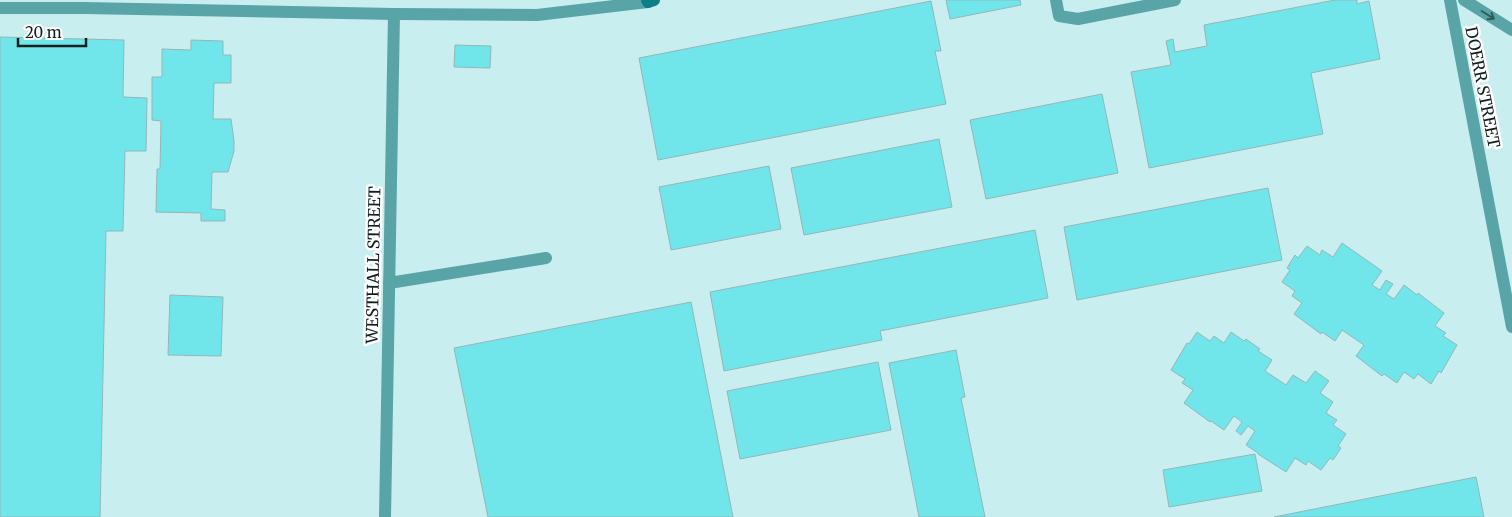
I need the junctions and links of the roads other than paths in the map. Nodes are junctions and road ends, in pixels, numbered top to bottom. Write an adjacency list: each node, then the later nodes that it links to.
1 (1056, 0): 2 (street)
2 (1175, 0)
3 (1450, 0): 11 (street, DOERR STREET)
4 (1464, 0): 8 (street, one-way to 8)
5 (650, 1): 7 (street)
6 (0, 8): 7 (street)
7 (394, 14): 10 (street, WESTHALL STREET)
8 (1512, 30)
9 (546, 258): 10 (street)
10 (389, 284): 12 (street, WESTHALL STREET)
11 (1512, 327)
12 (384, 517)

